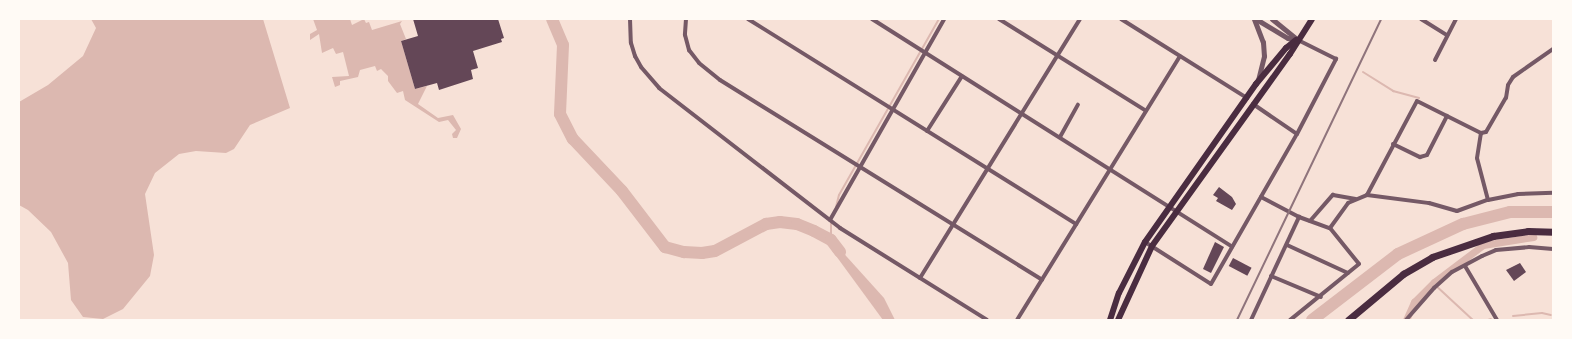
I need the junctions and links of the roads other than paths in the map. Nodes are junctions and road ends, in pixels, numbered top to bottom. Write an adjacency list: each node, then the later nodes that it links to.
1 (630, 19): 46 (street)
2 (686, 19): 35 (street)
3 (748, 19): 26 (street)
4 (872, 19): 17 (street)
5 (944, 19): 17 (street)
6 (999, 19): 18 (street)
7 (1080, 19): 18 (street)
8 (1121, 19): 19 (street)
9 (1255, 19): 15 (street); 22 (street)
10 (1272, 19): 15 (street)
11 (1312, 19): 15 (main road)
12 (1422, 19): 14 (street)
13 (1456, 19): 14 (street)
14 (1447, 35): 20 (street)
15 (1298, 40): 22 (main road); 24 (main road); 32 (street)
16 (1553, 48): 31 (street)
17 (925, 52): 21 (street); 26 (street)
18 (1058, 56): 27 (street); 28 (street)
19 (1180, 56): 23 (street); 27 (street)
20 (1435, 60)
21 (962, 76): 28 (street); 30 (street)
22 (1256, 84): 23 (main road)
23 (1247, 98): 43 (main road)
24 (1253, 104): 32 (street); 44 (main road)
25 (1078, 105): 33 (street)
26 (893, 109): 30 (street); 35 (street)
27 (1146, 111): 37 (street)
28 (1022, 114): 33 (street); 36 (street)
29 (1447, 116): 31 (street); 34 (street); 34 (street)
30 (927, 131): 36 (street)
31 (1481, 133): 42 (street)
32 (1297, 134): 40 (street)
33 (1060, 138): 37 (street)
34 (1393, 144): 39 (street)
35 (860, 166): 46 (street); 49 (street)
36 (988, 168): 48 (street); 49 (street)
37 (1110, 169): 43 (street); 48 (street)
38 (1553, 194): 42 (street)
39 (1367, 195): 41 (street); 42 (street)
40 (1261, 198): 45 (street); 55 (street)
41 (1356, 199): 47 (street); 50 (street)
42 (1488, 200)
43 (1169, 207): 44 (street); 52 (main road)
44 (1176, 211): 54 (main road); 55 (street)
45 (1299, 217): 47 (street); 53 (street)
46 (830, 220): 60 (street)
47 (1310, 221): 50 (street)
48 (1076, 224): 61 (street)
49 (953, 225): 60 (street); 61 (street)
50 (1330, 228): 58 (street)
51 (1553, 232): 70 (highway)
52 (1145, 242): 54 (street); 66 (main road)
53 (1287, 245): 58 (street); 59 (street)
54 (1152, 246): 55 (street); 67 (main road)
55 (1232, 247)
56 (1553, 249): 57 (street)
57 (1465, 266): 63 (street); 71 (street)
58 (1348, 273): 62 (street)
59 (1272, 276): 62 (street); 68 (street)
60 (920, 278): 64 (street)
61 (1042, 280): 65 (street)
62 (1321, 297): 69 (street)
63 (1407, 319)
64 (987, 320)
65 (1017, 320)
66 (1110, 320)
67 (1118, 320)
68 (1252, 320)
69 (1290, 320)
70 (1348, 320)
71 (1497, 320)

